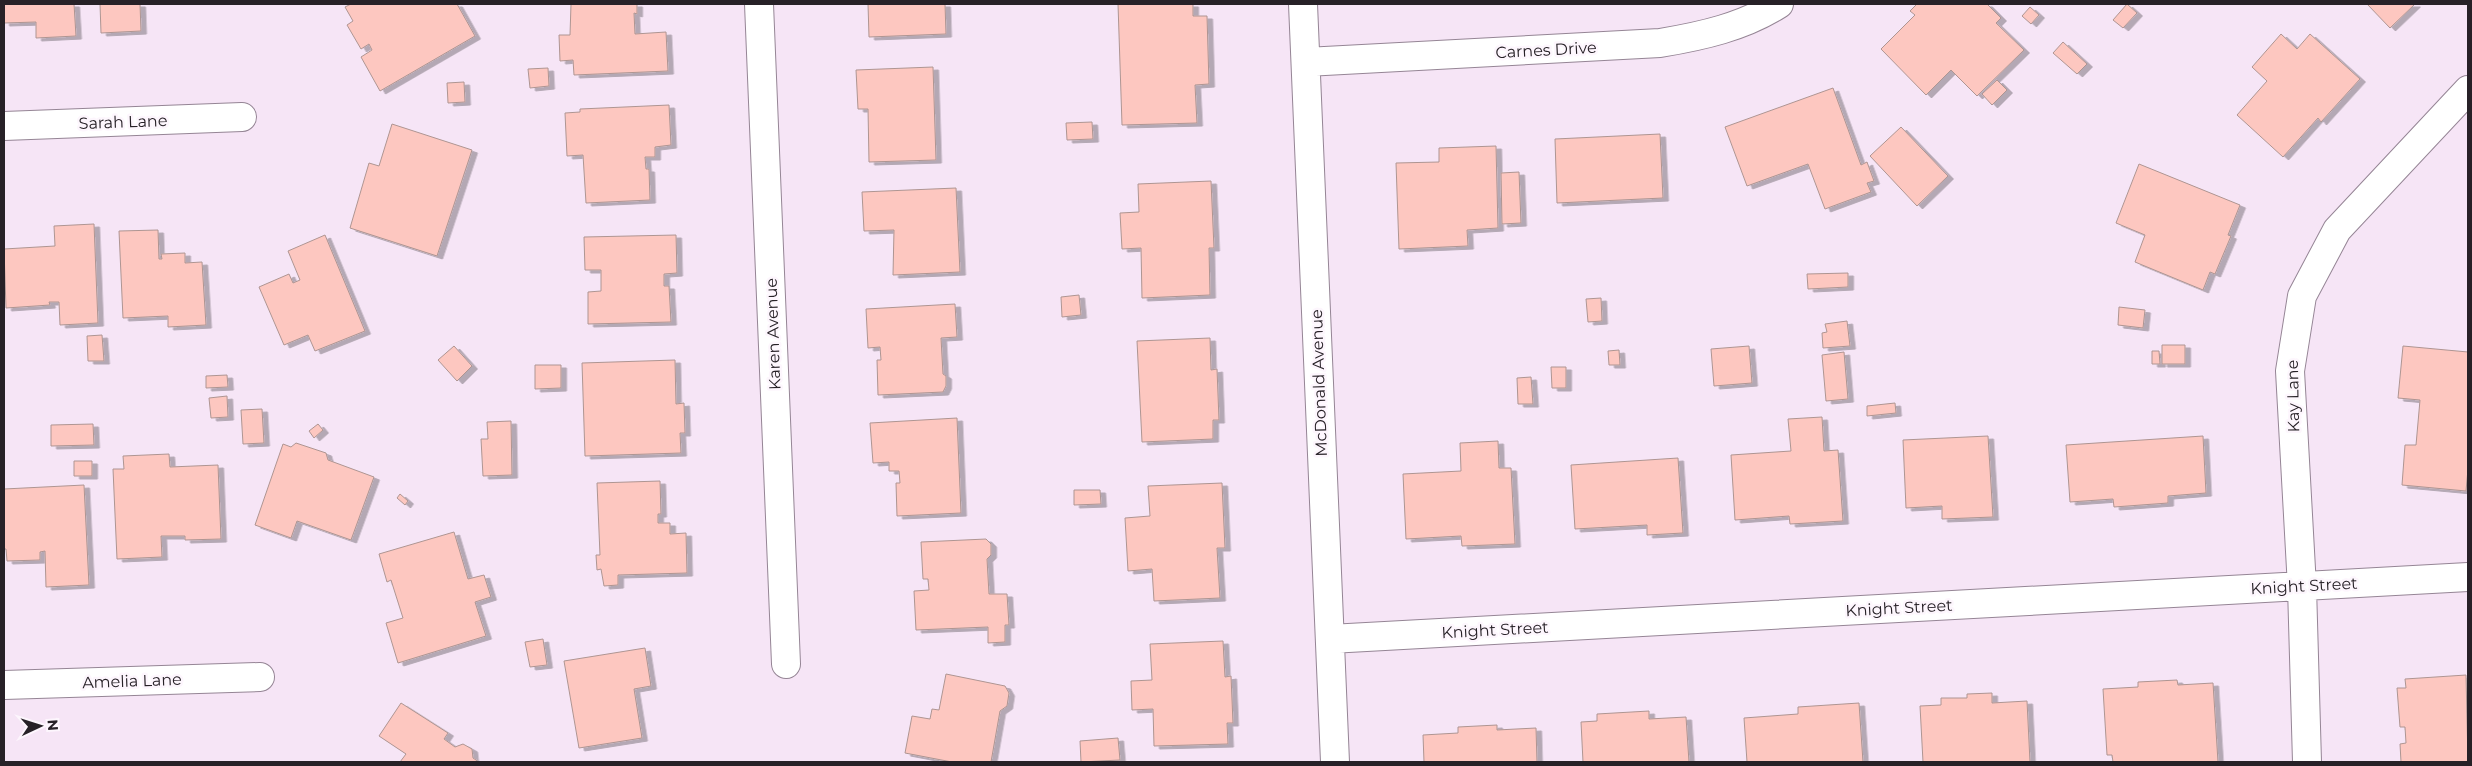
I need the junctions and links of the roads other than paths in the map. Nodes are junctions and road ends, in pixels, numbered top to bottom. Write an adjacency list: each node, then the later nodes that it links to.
1 (759, 4): 11 (street, Karen Avenue)
2 (1303, 4): 4 (street, McDonald Avenue)
3 (1779, 4): 4 (street, Carnes Drive)
4 (1306, 62): 10 (street, McDonald Avenue)
5 (2468, 90): 9 (street, Kay Lane)
6 (242, 117): 7 (street, Sarah Lane)
7 (4, 126)
8 (2468, 577): 9 (street, Knight Street)
9 (2302, 587): 10 (street, Knight Street); 15 (street, Kay Lane)
10 (1330, 639): 14 (street, McDonald Avenue)
11 (786, 664)
12 (260, 677): 13 (street, Amelia Lane)
13 (4, 685)
14 (1335, 762)
15 (2307, 762)

